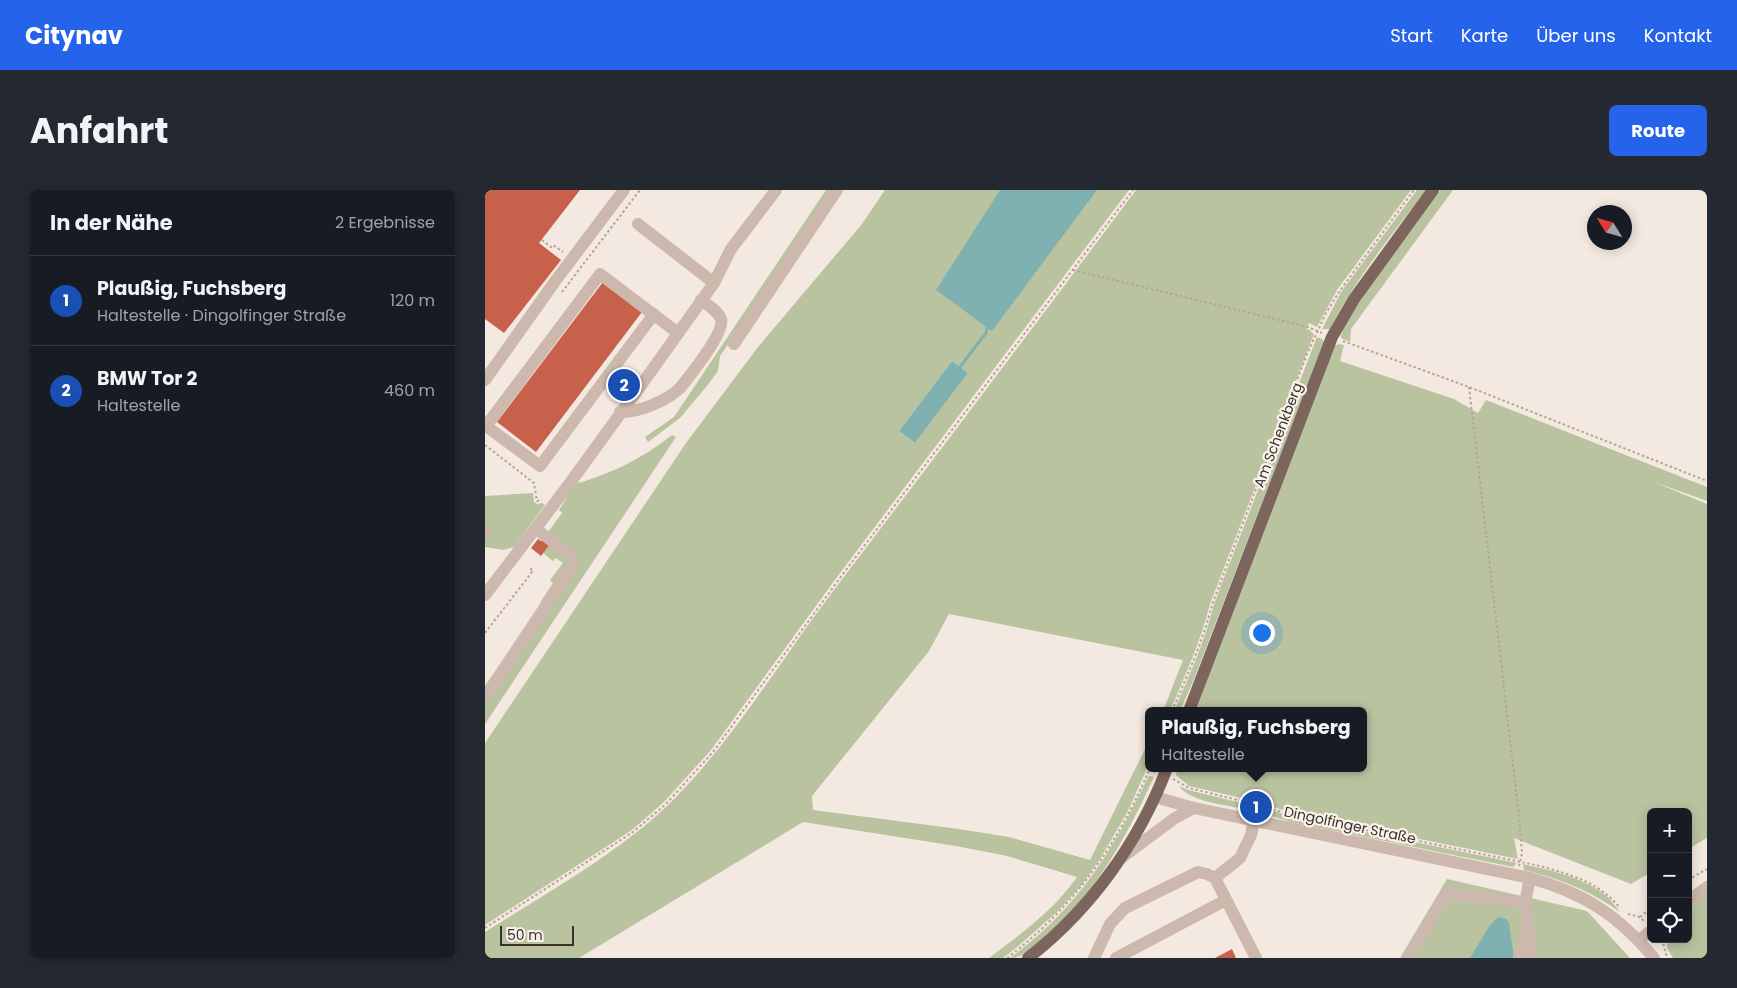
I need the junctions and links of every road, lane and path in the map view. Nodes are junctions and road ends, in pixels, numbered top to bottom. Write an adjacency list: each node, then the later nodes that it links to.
1 (624, 190): 8 (street)
2 (775, 190): 10 (street)
3 (837, 190): 15 (street)
4 (1133, 190): 9 (path)
5 (1433, 190): 14 (main road, Am Schenkberg)
6 (638, 224): 10 (street)
7 (542, 240): 8 (path)
8 (571, 259): 16 (street)
9 (1073, 270): 14 (path); 46 (path)
10 (714, 283): 11 (street)
11 (701, 300): 13 (street); 18 (street)
12 (653, 314): 12 (street); 13 (street)
13 (678, 332): 18 (street)
14 (1332, 337): 17 (path); 27 (main road, Am Schenkberg)
15 (734, 344)
16 (485, 380)
17 (1469, 386): 20 (path); 34 (path)
18 (620, 412): 22 (street)
19 (485, 445): 21 (path)
20 (1707, 481)
21 (542, 500)
22 (536, 529): 24 (street); 26 (street)
23 (532, 568): 25 (path)
24 (485, 596)
25 (485, 633)
26 (485, 697)
27 (1191, 707)
28 (1148, 772): 51 (path)
29 (1166, 772): 30 (main road); 34 (path)
30 (1155, 797): 31 (street, Dingolfinger Straße); 33 (main road)
31 (1194, 808): 32 (street, Dingolfinger Straße); 33 (street)
32 (1254, 820): 36 (street, Dingolfinger Straße); 37 (street)
33 (1120, 860): 52 (main road)
34 (1520, 862): 36 (path); 43 (path)
35 (1707, 869): 38 (path)
36 (1523, 876): 42 (street); 49 (street, Dingolfinger Straße)
37 (1215, 878): 41 (street); 53 (street)
38 (1692, 878)
39 (1707, 887): 40 (street)
40 (1692, 898)
41 (1226, 900): 54 (street); 55 (street)
42 (1525, 903): 47 (street); 56 (street)
43 (1621, 909)
44 (1647, 911): 45 (path)
45 (1628, 914)
46 (485, 928)
47 (1528, 929): 57 (street); 58 (street)
48 (1647, 934): 49 (street)
49 (1639, 940): 59 (street, Dingolfinger Straße)
50 (1663, 943): 60 (path)
51 (1007, 958)
52 (1029, 958)
53 (1094, 958)
54 (1116, 958)
55 (1256, 958)
56 (1408, 958)
57 (1519, 958)
58 (1532, 958)
59 (1654, 958)
60 (1669, 958)

